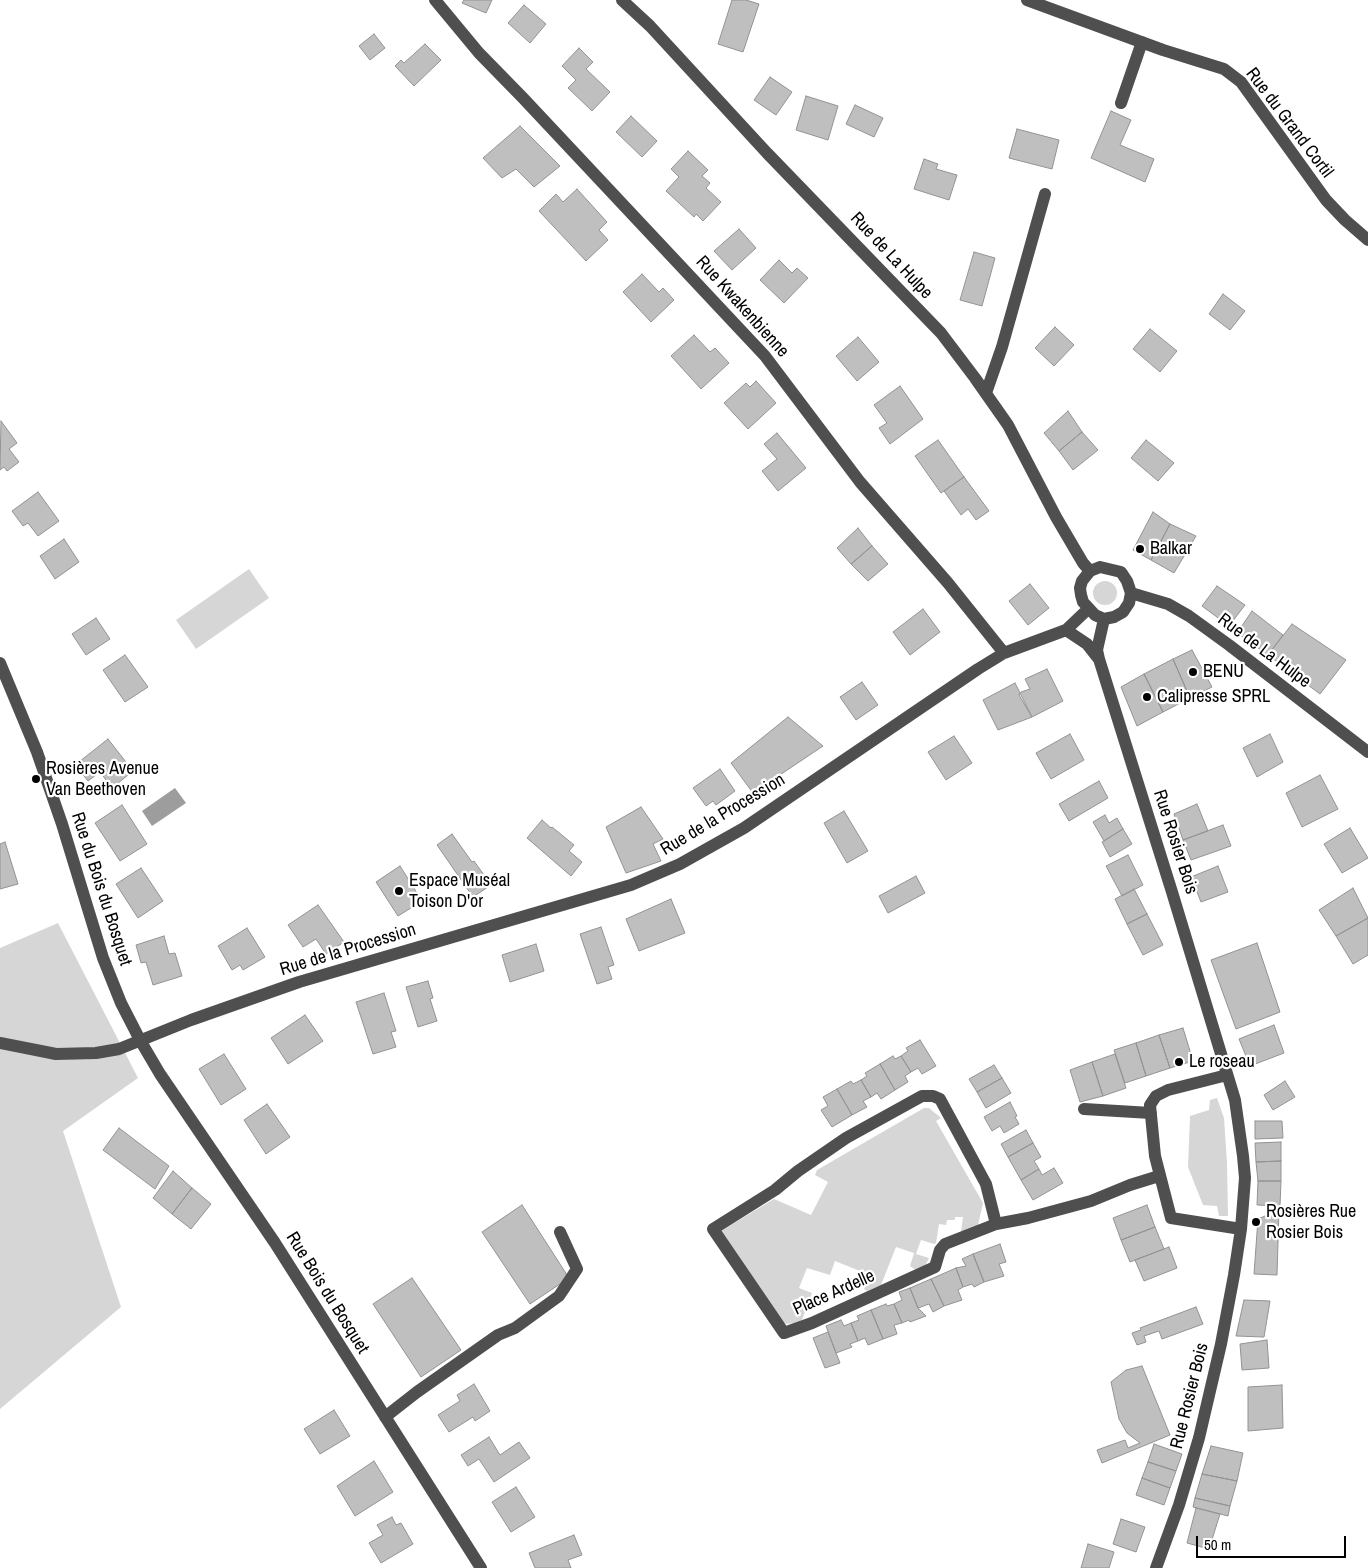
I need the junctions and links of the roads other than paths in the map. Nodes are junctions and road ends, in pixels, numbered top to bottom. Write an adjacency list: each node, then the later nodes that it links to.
1 (435, 0): 14 (street, Rue Kwakenbienne)
2 (622, 0): 8 (street, Rue de La Hulpe)
3 (1027, 0): 4 (street, Rue du Grand Cortil)
4 (1142, 42): 5 (street); 7 (street, Rue du Grand Cortil)
5 (1121, 103)
6 (1045, 194): 8 (street)
7 (1368, 240)
8 (986, 393): 9 (street, Rue de La Hulpe)
9 (1090, 571): 10 (street); 11 (street)
10 (1131, 593): 12 (street); 17 (street, Rue de La Hulpe)
11 (1088, 609): 12 (street); 13 (street, Rue de la Procession)
12 (1104, 619): 15 (street, Rue Rosier Bois)
13 (1066, 630): 14 (street, Rue de la Procession); 15 (street)
14 (1004, 653): 18 (street, Rue de la Procession)
15 (1099, 659): 20 (street, Rue Rosier Bois)
16 (0, 663): 18 (street, Rue du Bois du Bosquet)
17 (1368, 752)
18 (140, 1040): 19 (street, Rue de la Procession); 27 (street, Rue Bois du Bosquet)
19 (0, 1043)
20 (1227, 1075): 22 (street); 25 (street, Rue Rosier Bois)
21 (1084, 1109): 22 (street)
22 (1150, 1112): 23 (street)
23 (1159, 1176): 24 (street); 25 (street)
24 (996, 1224): 24 (street, Place Ardelle)
25 (1241, 1229): 29 (street, Rue Rosier Bois)
26 (560, 1232): 27 (street)
27 (385, 1417): 28 (street, Rue Bois du Bosquet)
28 (481, 1568)
29 (1156, 1568)

